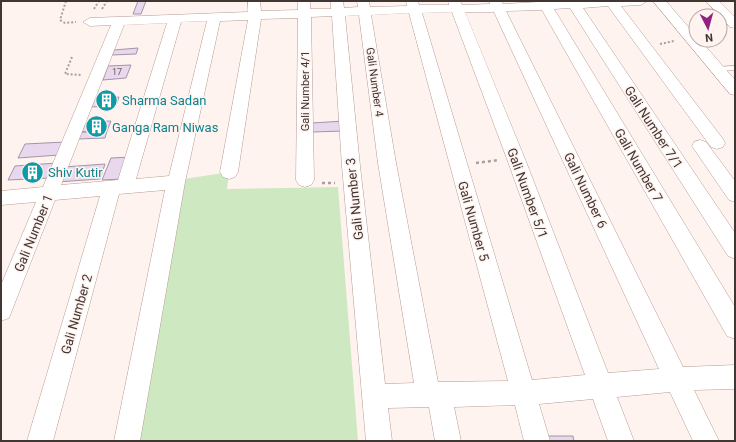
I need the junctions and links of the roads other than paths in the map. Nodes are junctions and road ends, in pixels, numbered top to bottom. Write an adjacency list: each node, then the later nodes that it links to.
1 (642, 1): 4 (street)
2 (659, 1): 20 (street)
3 (712, 1): 18 (street)
4 (622, 2): 6 (street); 27 (street)
5 (545, 3): 6 (street); 9 (street); 33 (street, Gali Number 7)
6 (574, 4): 31 (street, Gali Number 7/1)
7 (414, 5): 8 (street); 11 (street); 37 (street, Gali Number 5)
8 (455, 5): 9 (street); 36 (street, Gali Number 5/1)
9 (497, 5): 35 (street, Gali Number 6)
10 (337, 6): 11 (street); 12 (street); 39 (street, Gali Number 3)
11 (364, 6): 38 (street, Gali Number 4)
12 (304, 7): 13 (street); 23 (street, Gali Number 4/1)
13 (254, 8): 14 (street); 22 (street)
14 (214, 18): 15 (street); 24 (street)
15 (176, 19): 16 (street); 25 (street, Gali Number 2)
16 (119, 21): 17 (street); 26 (street, Gali Number 1)
17 (90, 22)
18 (735, 24)
19 (735, 68): 20 (lane)
20 (717, 69): 21 (street)
21 (735, 90)
22 (229, 172)
23 (305, 180)
24 (176, 182): 25 (street); 41 (street)
25 (118, 186): 26 (street); 40 (street, Gali Number 2)
26 (49, 193): 28 (street); 32 (street, Gali Number 1)
27 (735, 195)
28 (1, 198)
29 (735, 202): 30 (street)
30 (712, 204)
31 (735, 250)
32 (1, 311)
33 (735, 328)
34 (735, 377): 35 (street)
35 (678, 379): 36 (street); 46 (street)
36 (600, 386): 37 (street); 45 (street, Gali Number 5/1)
37 (524, 393): 38 (street); 44 (street, Gali Number 5)
38 (434, 394): 39 (street); 43 (street, Gali Number 4)
39 (376, 396): 42 (street, Gali Number 3)
40 (40, 441)
41 (127, 441)
42 (379, 441)
43 (448, 441)
44 (537, 441)
45 (620, 441)
46 (706, 441)

